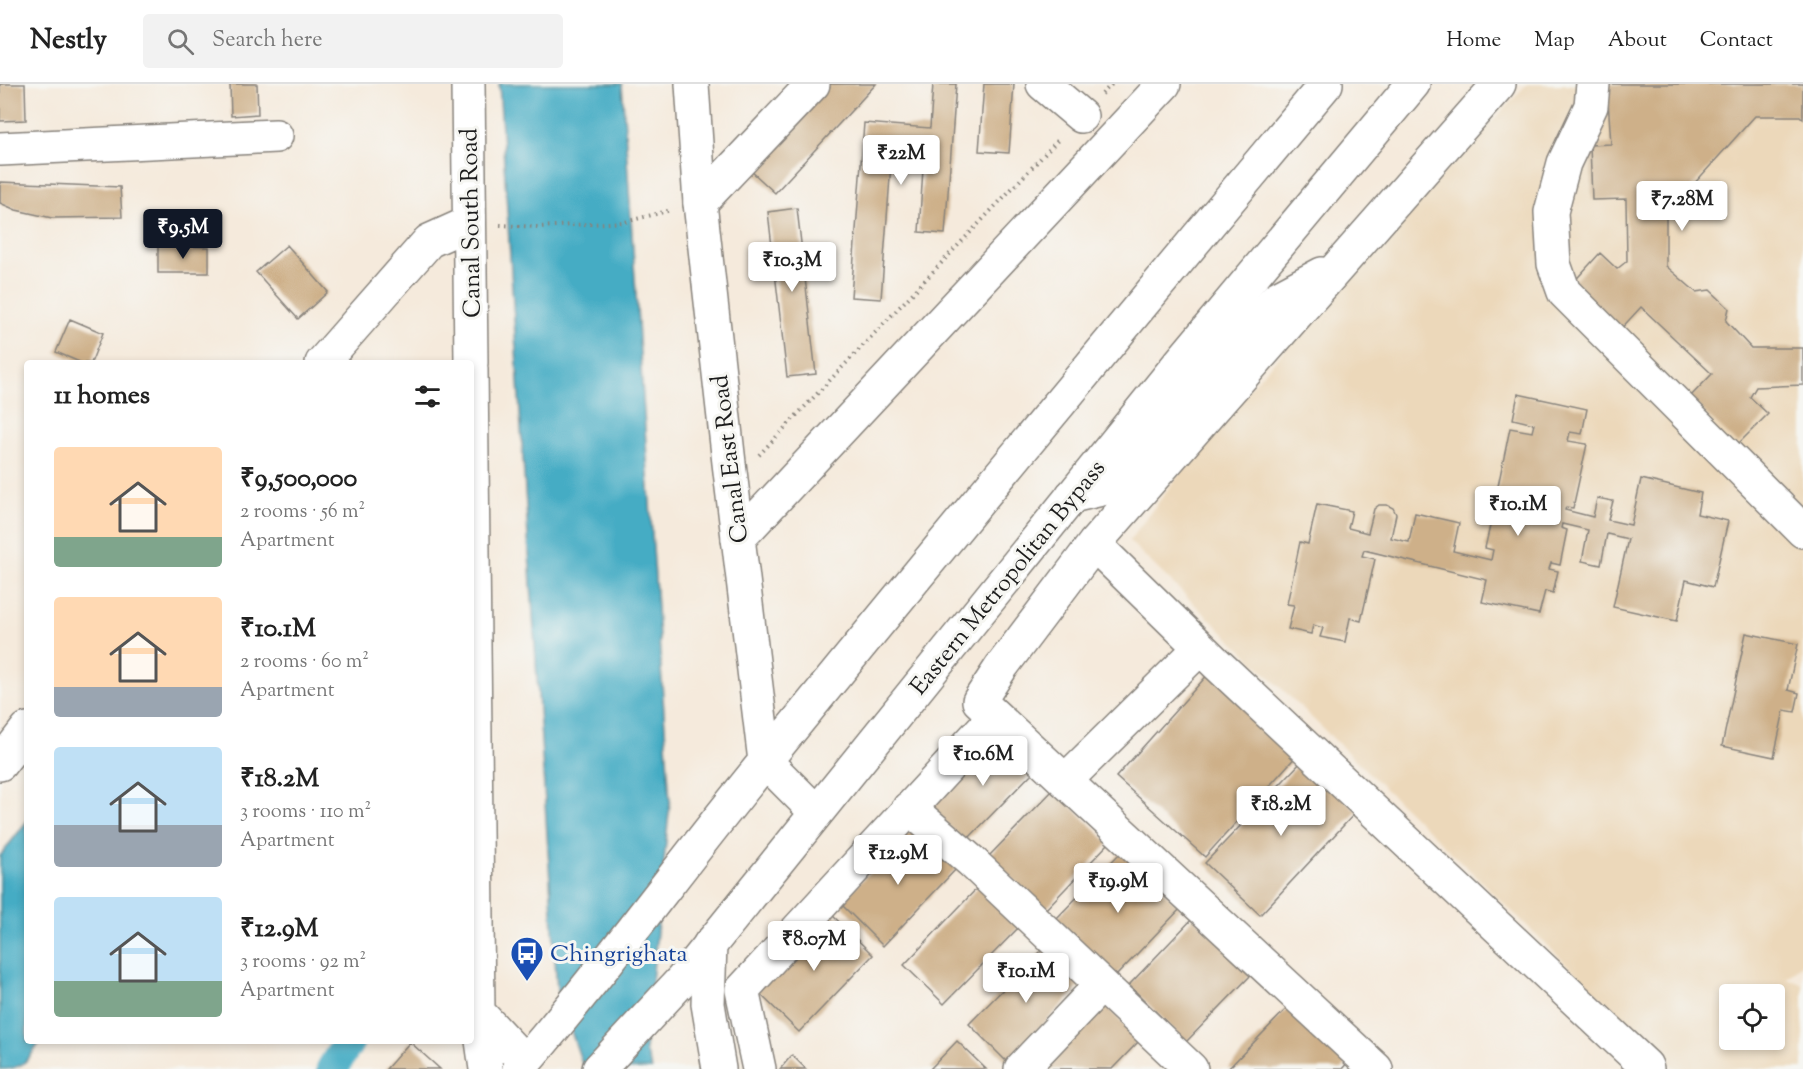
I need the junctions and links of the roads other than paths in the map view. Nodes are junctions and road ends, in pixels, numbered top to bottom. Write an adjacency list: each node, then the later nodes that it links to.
1 (468, 84): 14 (main road, Canal South Road)
2 (692, 84): 13 (main road, Canal East Road)
3 (813, 84): 13 (main road)
4 (1043, 84): 10 (main road)
5 (1164, 84): 20 (main road)
6 (1326, 84): 26 (main road)
7 (1413, 84): 18 (main road, Eastern Metropolitan Bypass)
8 (1499, 84): 15 (main road)
9 (1593, 84): 19 (main road)
10 (1081, 116)
11 (276, 136): 12 (main road)
12 (0, 149)
13 (700, 203): 20 (main road, Canal East Road)
14 (469, 223): 16 (main road); 17 (main road, Canal South Road)
15 (1337, 267): 18 (main road); 21 (main road)
16 (325, 360)
17 (471, 360)
18 (1072, 496): 30 (main road, Eastern Metropolitan Bypass)
19 (1803, 531)
20 (738, 539): 26 (main road, Canal East Road)
21 (1094, 544): 23 (main road); 24 (main road)
22 (474, 645): 33 (main road)
23 (1200, 648): 28 (main road); 42 (main road)
24 (992, 713): 28 (main road); 29 (main road)
25 (24, 733): 27 (main road)
26 (765, 761): 30 (main road); 34 (main road)
27 (0, 764)
28 (1065, 781): 41 (main road)
29 (909, 808): 32 (main road); 38 (main road)
30 (816, 812): 31 (main road, Eastern Metropolitan Bypass)
31 (710, 944): 36 (main road, Eastern Metropolitan Bypass); 37 (main road)
32 (1101, 985): 39 (main road); 40 (main road)
33 (478, 1012): 34 (main road); 35 (main road)
34 (526, 1067)
35 (486, 1069)
36 (599, 1069)
37 (719, 1069)
38 (759, 1069)
39 (1021, 1069)
40 (1191, 1069)
41 (1376, 1069)
42 (1647, 1069)

